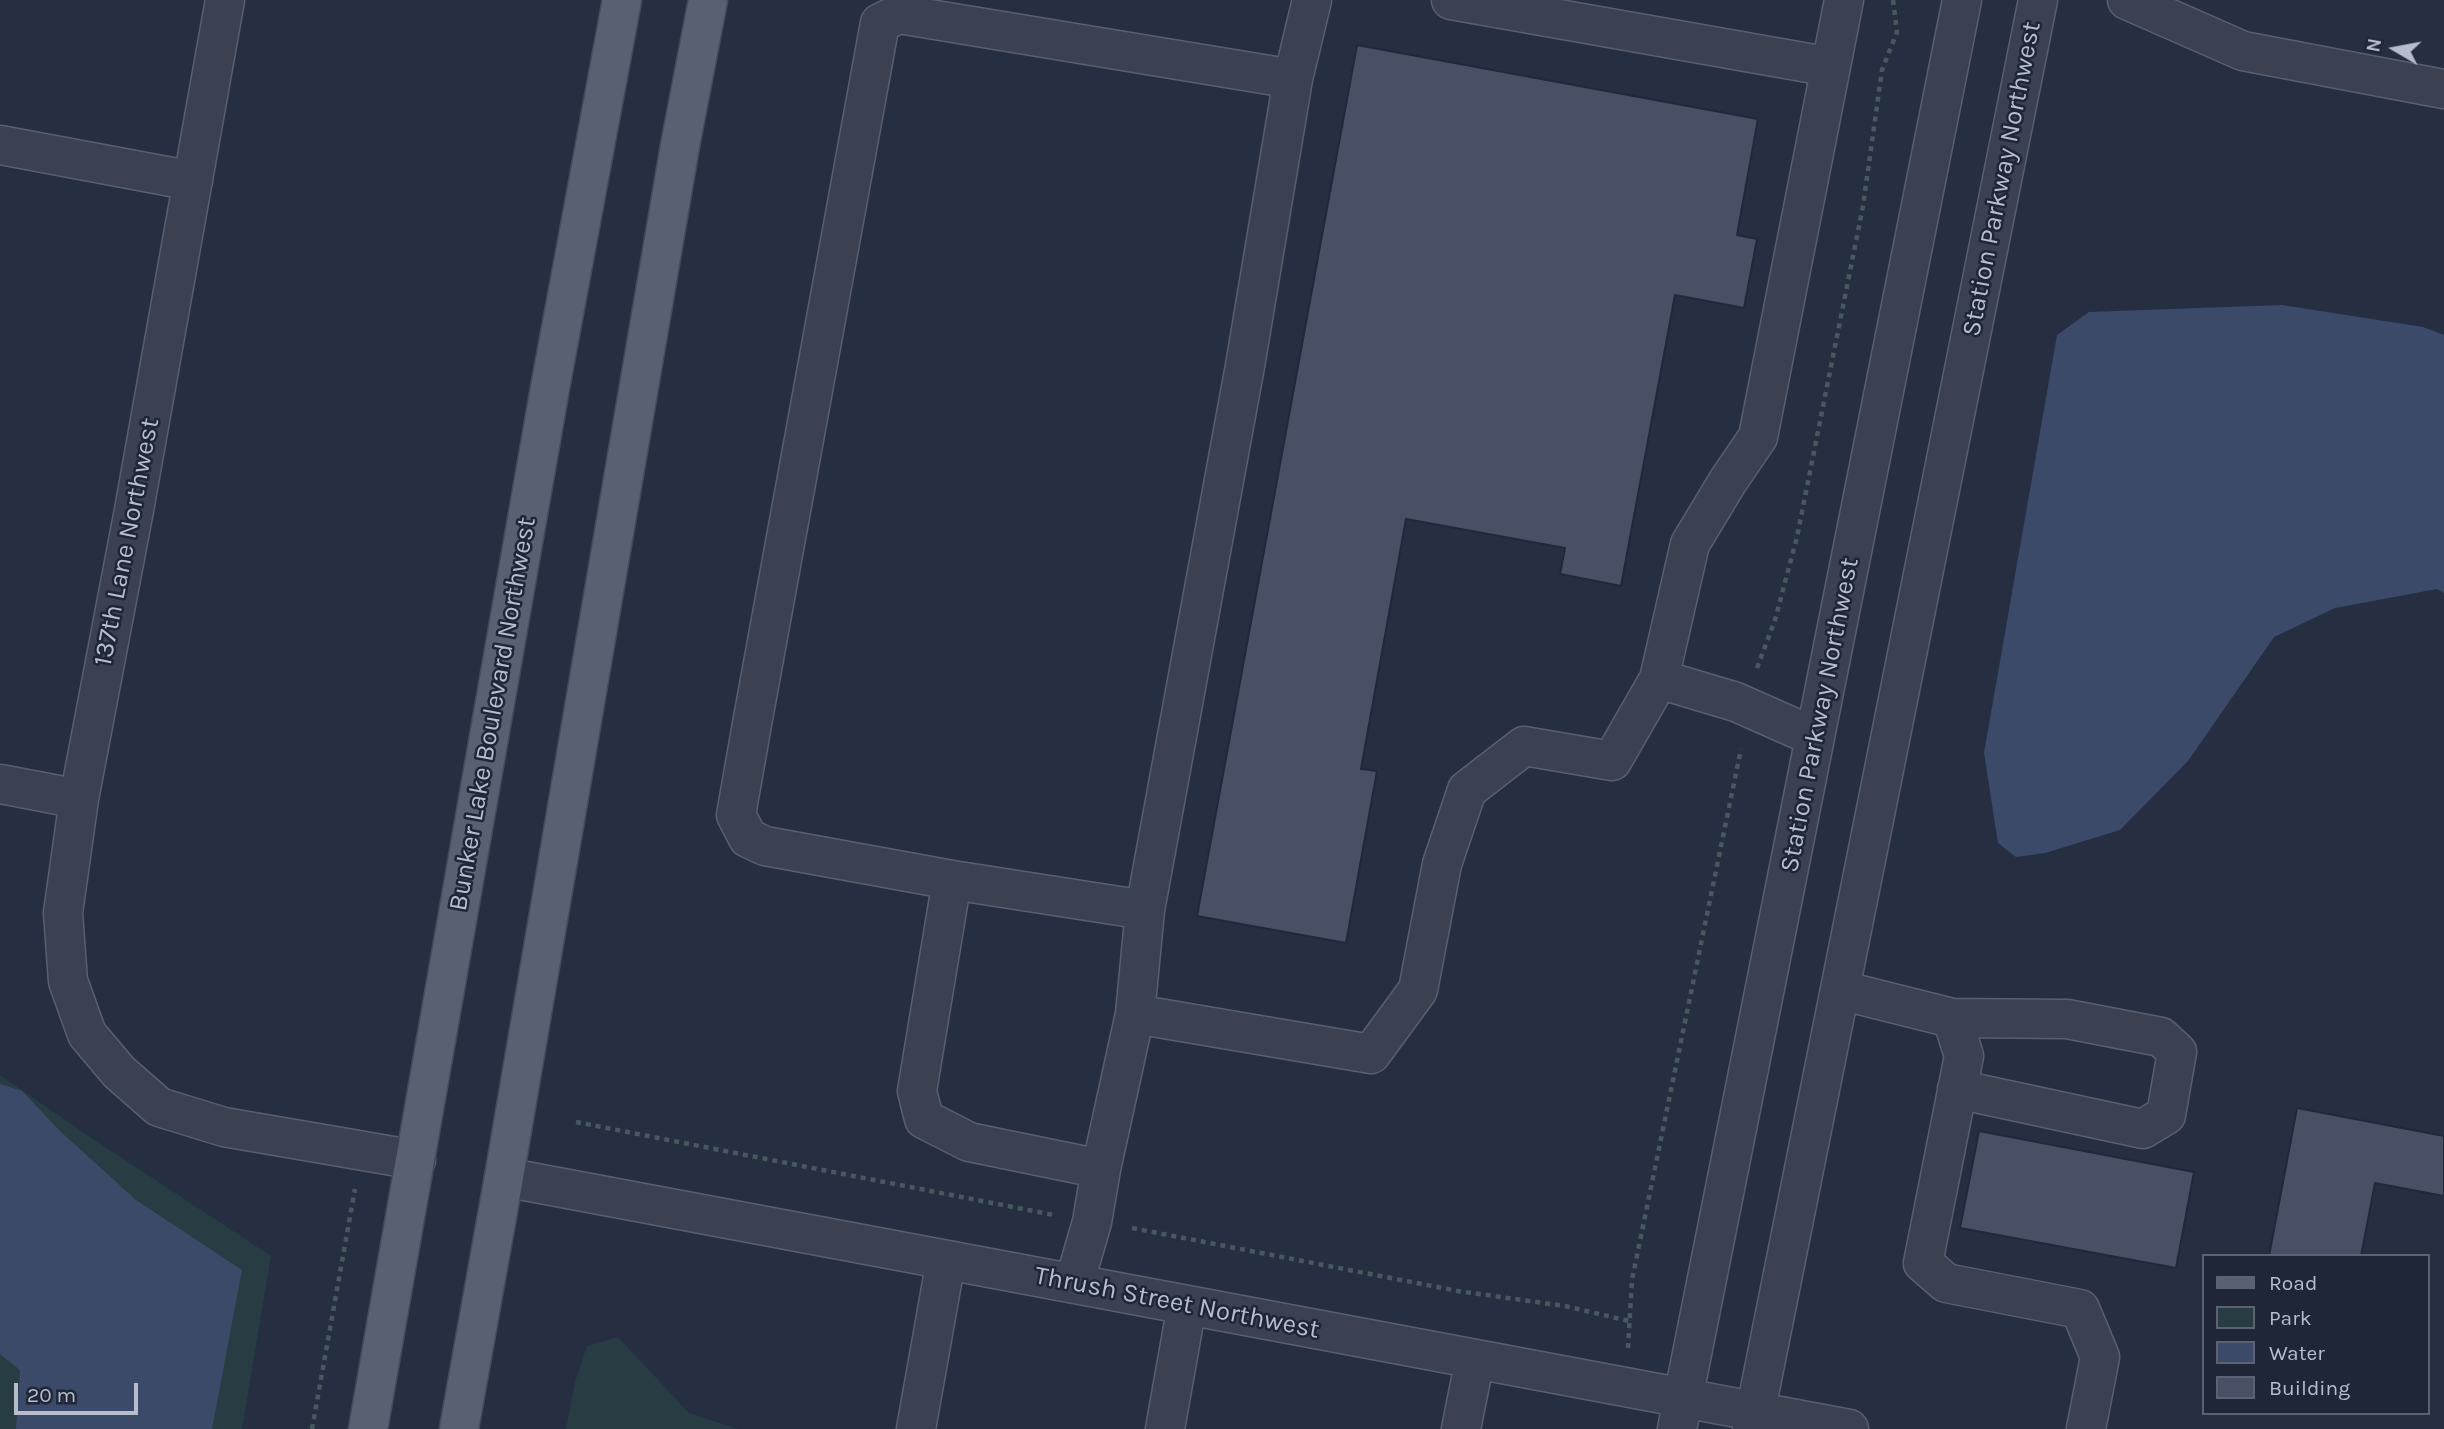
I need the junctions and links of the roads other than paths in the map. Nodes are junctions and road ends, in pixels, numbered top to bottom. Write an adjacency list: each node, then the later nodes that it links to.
1 (225, 0): 15 (street, 137th Lane Northwest)
2 (622, 0): 26 (main road, Bunker Lake Boulevard Northwest)
3 (708, 0): 28 (main road)
4 (1312, 0): 12 (street)
5 (1451, 0): 11 (street)
6 (1844, 0): 11 (street)
7 (1962, 0): 17 (street, Station Parkway Northwest)
8 (2038, 0): 22 (street, Station Parkway Northwest)
9 (2127, 0): 10 (street)
10 (2185, 13): 13 (street)
11 (1831, 67): 16 (street)
12 (1293, 79): 20 (street); 21 (street)
13 (2444, 89)
14 (0, 145): 15 (street)
15 (193, 181): 19 (street, 137th Lane Northwest)
16 (1659, 679): 17 (street); 23 (street)
17 (1815, 737): 33 (street, Station Parkway Northwest)
18 (0, 784): 19 (street)
19 (79, 800): 26 (street, 137th Lane Northwest)
20 (952, 880): 21 (street); 27 (street)
21 (1145, 910): 23 (street)
22 (1840, 990): 24 (street); 34 (street, Station Parkway Northwest)
23 (1135, 1014): 27 (street)
24 (1952, 1018): 25 (street); 25 (street)
25 (1957, 1089): 41 (street)
26 (416, 1160): 35 (main road, Bunker Lake Boulevard Northwest)
27 (1101, 1169): 30 (street)
28 (504, 1177): 29 (street, Thrush Street Northwest); 36 (main road)
29 (946, 1260): 30 (street, Thrush Street Northwest); 37 (street)
30 (1074, 1284): 31 (street, Thrush Street Northwest)
31 (1187, 1305): 32 (street, Thrush Street Northwest); 38 (street)
32 (1475, 1359): 33 (street, Thrush Street Northwest); 39 (street)
33 (1680, 1413): 34 (street, Thrush Street Northwest)
34 (1754, 1420): 40 (street, Thrush Street Northwest)
35 (368, 1429)
36 (459, 1429)
37 (916, 1429)
38 (1165, 1429)
39 (1461, 1429)
40 (1849, 1429)
41 (2086, 1429)

